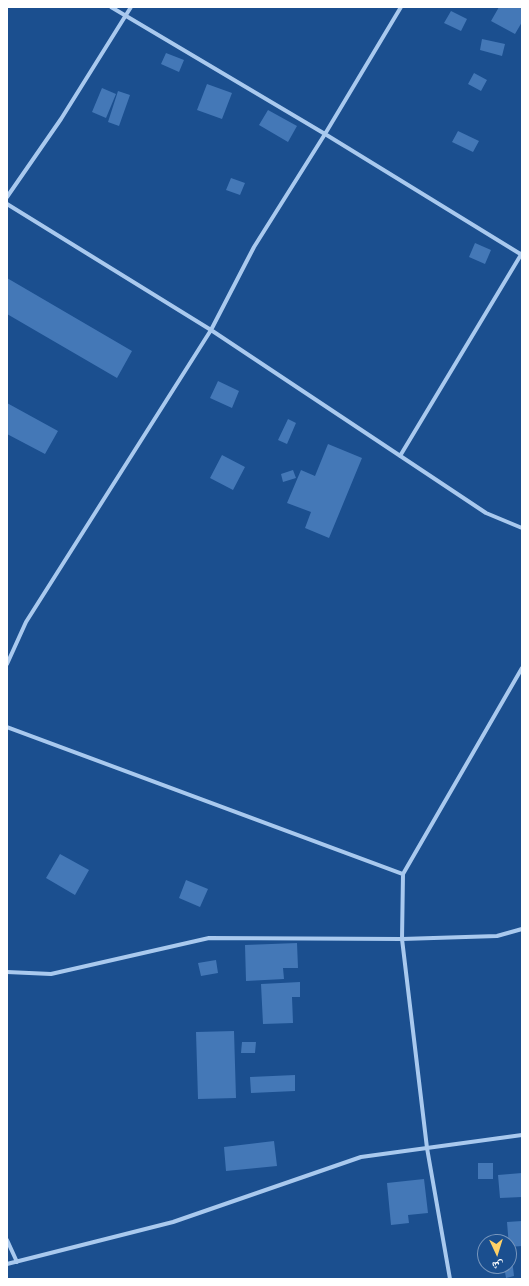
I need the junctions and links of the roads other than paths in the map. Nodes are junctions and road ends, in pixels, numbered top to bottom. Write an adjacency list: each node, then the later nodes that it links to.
1 (111, 7): 4 (street)
2 (131, 7): 4 (street)
3 (401, 7): 5 (street)
4 (126, 16): 5 (street); 6 (street)
5 (325, 134): 8 (street); 9 (street)
6 (7, 196)
7 (7, 204): 9 (street)
8 (522, 254): 10 (street)
9 (211, 330): 10 (street); 12 (street)
10 (400, 456): 11 (street)
11 (522, 528)
12 (7, 664)
13 (522, 668): 15 (street)
14 (7, 727): 15 (street)
15 (403, 874): 17 (street)
16 (522, 929): 17 (street)
17 (402, 939): 18 (street); 20 (street)
18 (7, 972)
19 (522, 1135): 20 (street)
20 (427, 1148): 22 (street); 24 (street)
21 (7, 1240): 22 (street)
22 (17, 1262): 23 (street)
23 (7, 1264)
24 (450, 1279)

